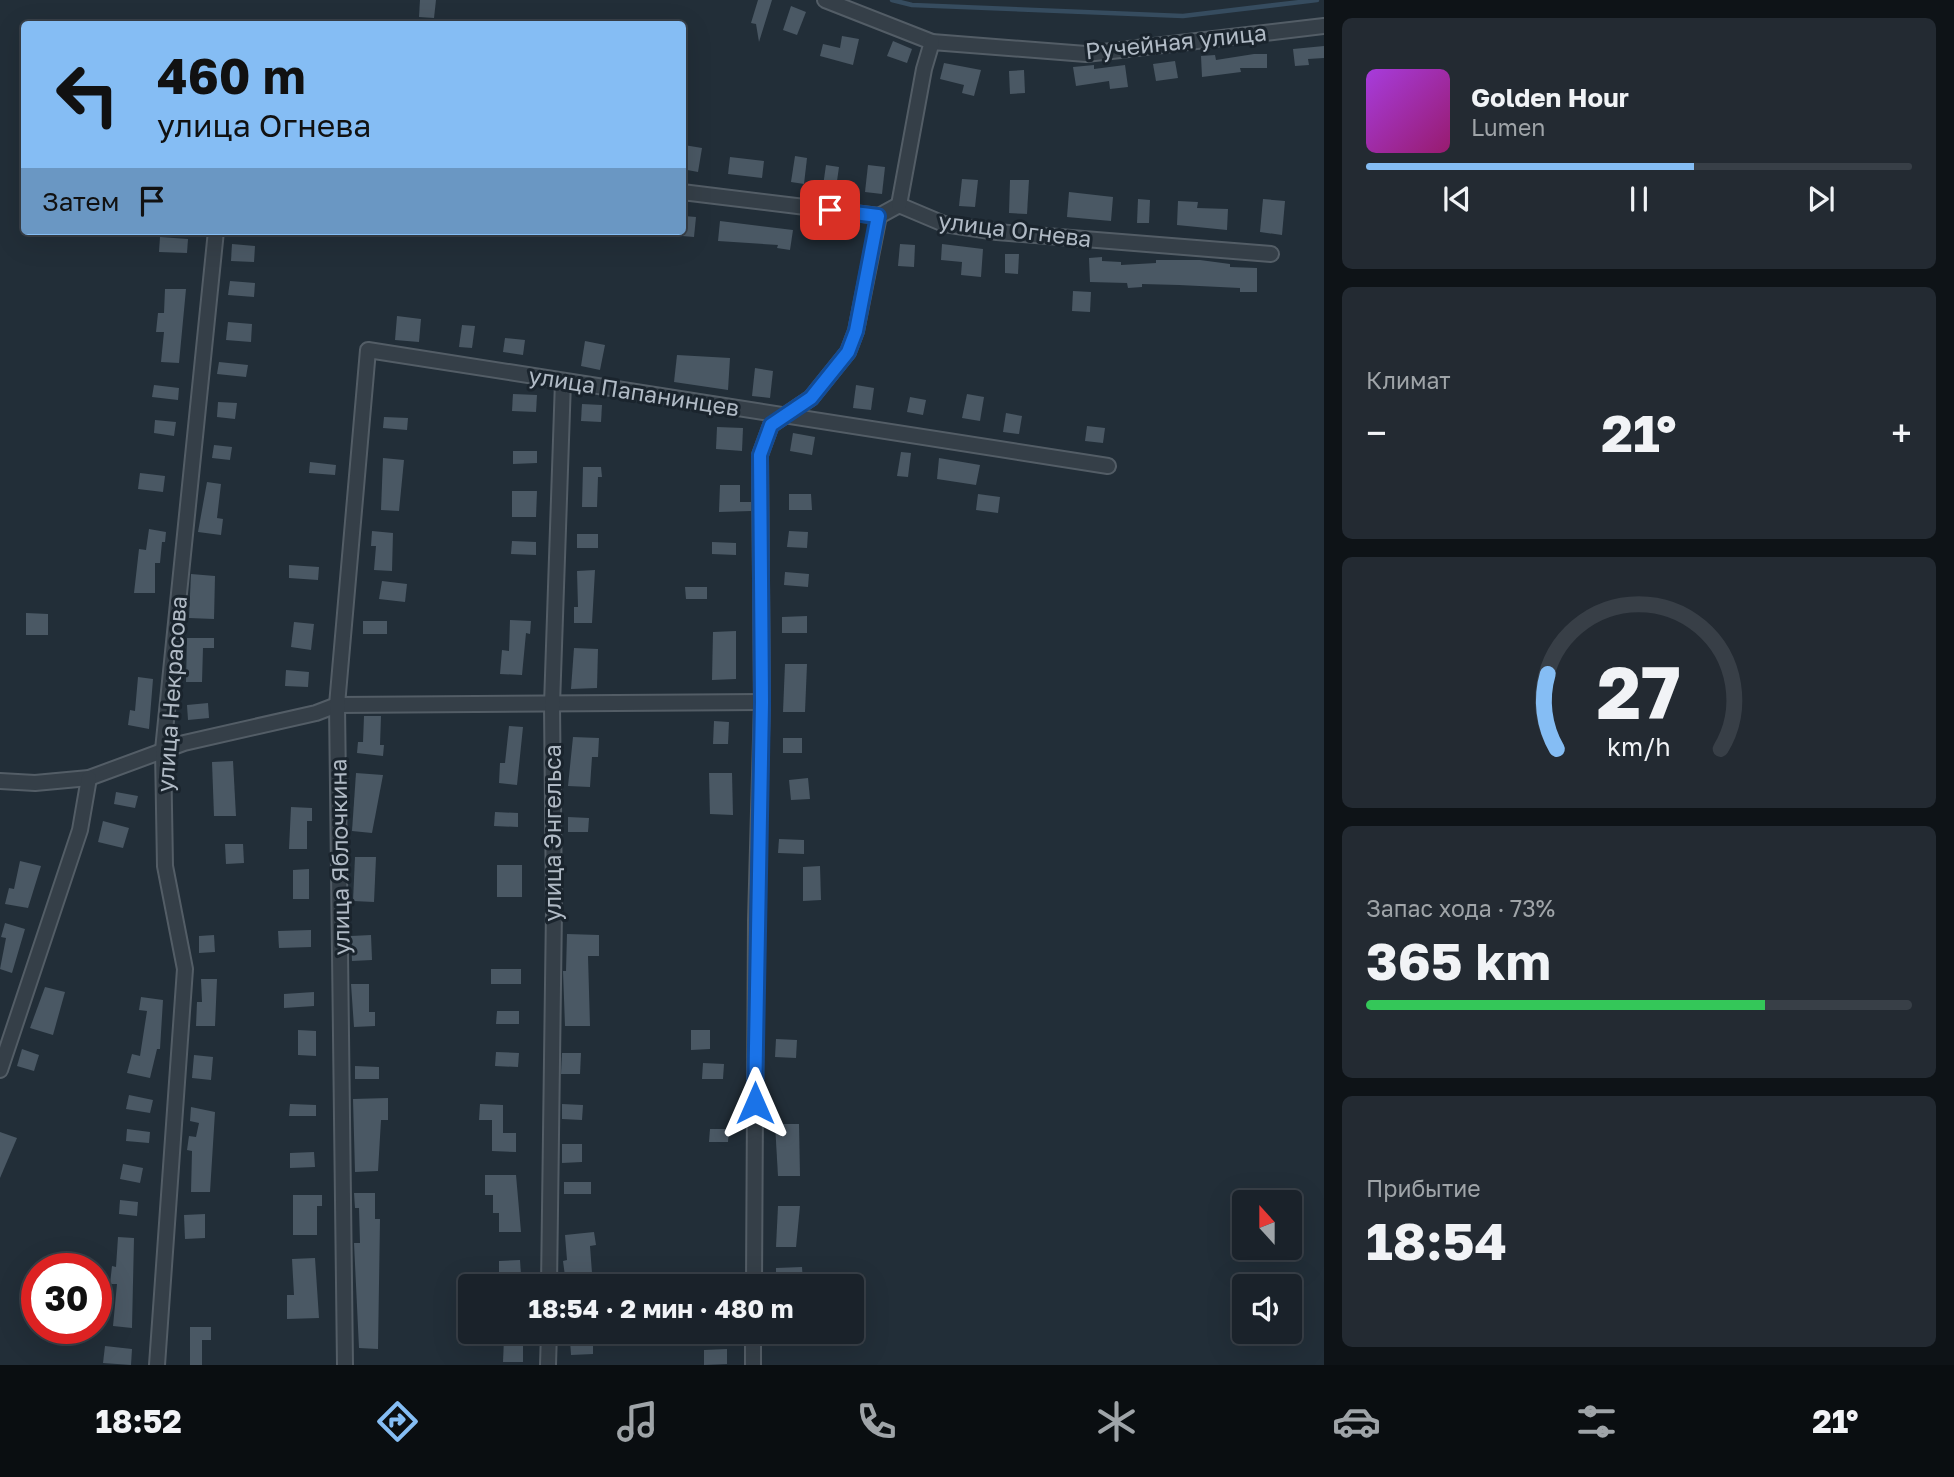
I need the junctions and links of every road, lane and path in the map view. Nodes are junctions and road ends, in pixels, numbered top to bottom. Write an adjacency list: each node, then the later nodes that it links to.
1 (825, 0): 3 (street, Ручейная улица)
2 (1324, 26): 3 (street, Ручейная улица)
3 (932, 42): 5 (street)
4 (686, 192): 6 (street)
5 (899, 205): 6 (street); 8 (street, улица Огнева)
6 (878, 216): 11 (street)
7 (216, 235): 16 (street, улица Некрасова)
8 (1271, 254)
9 (368, 351): 10 (street, улица Папанинцев); 14 (street, улица Яблочкина)
10 (563, 381): 11 (street, улица Папанинцев); 15 (street, улица Энгельса)
11 (783, 415): 12 (street, улица Папанинцев); 13 (street)
12 (1108, 466)
13 (762, 702): 15 (street); 21 (street)
14 (337, 705): 15 (street); 16 (street); 25 (street, улица Яблочкина)
15 (552, 705): 20 (street, улица Энгельса)
16 (163, 751): 17 (street); 24 (street, улица Некрасова)
17 (89, 778): 18 (street); 19 (street)
18 (0, 781)
19 (0, 1070)
20 (549, 1274)
21 (754, 1274)
22 (549, 1344): 26 (street)
23 (753, 1344): 27 (street)
24 (157, 1365)
25 (345, 1365)
26 (548, 1365)
27 (753, 1365)

